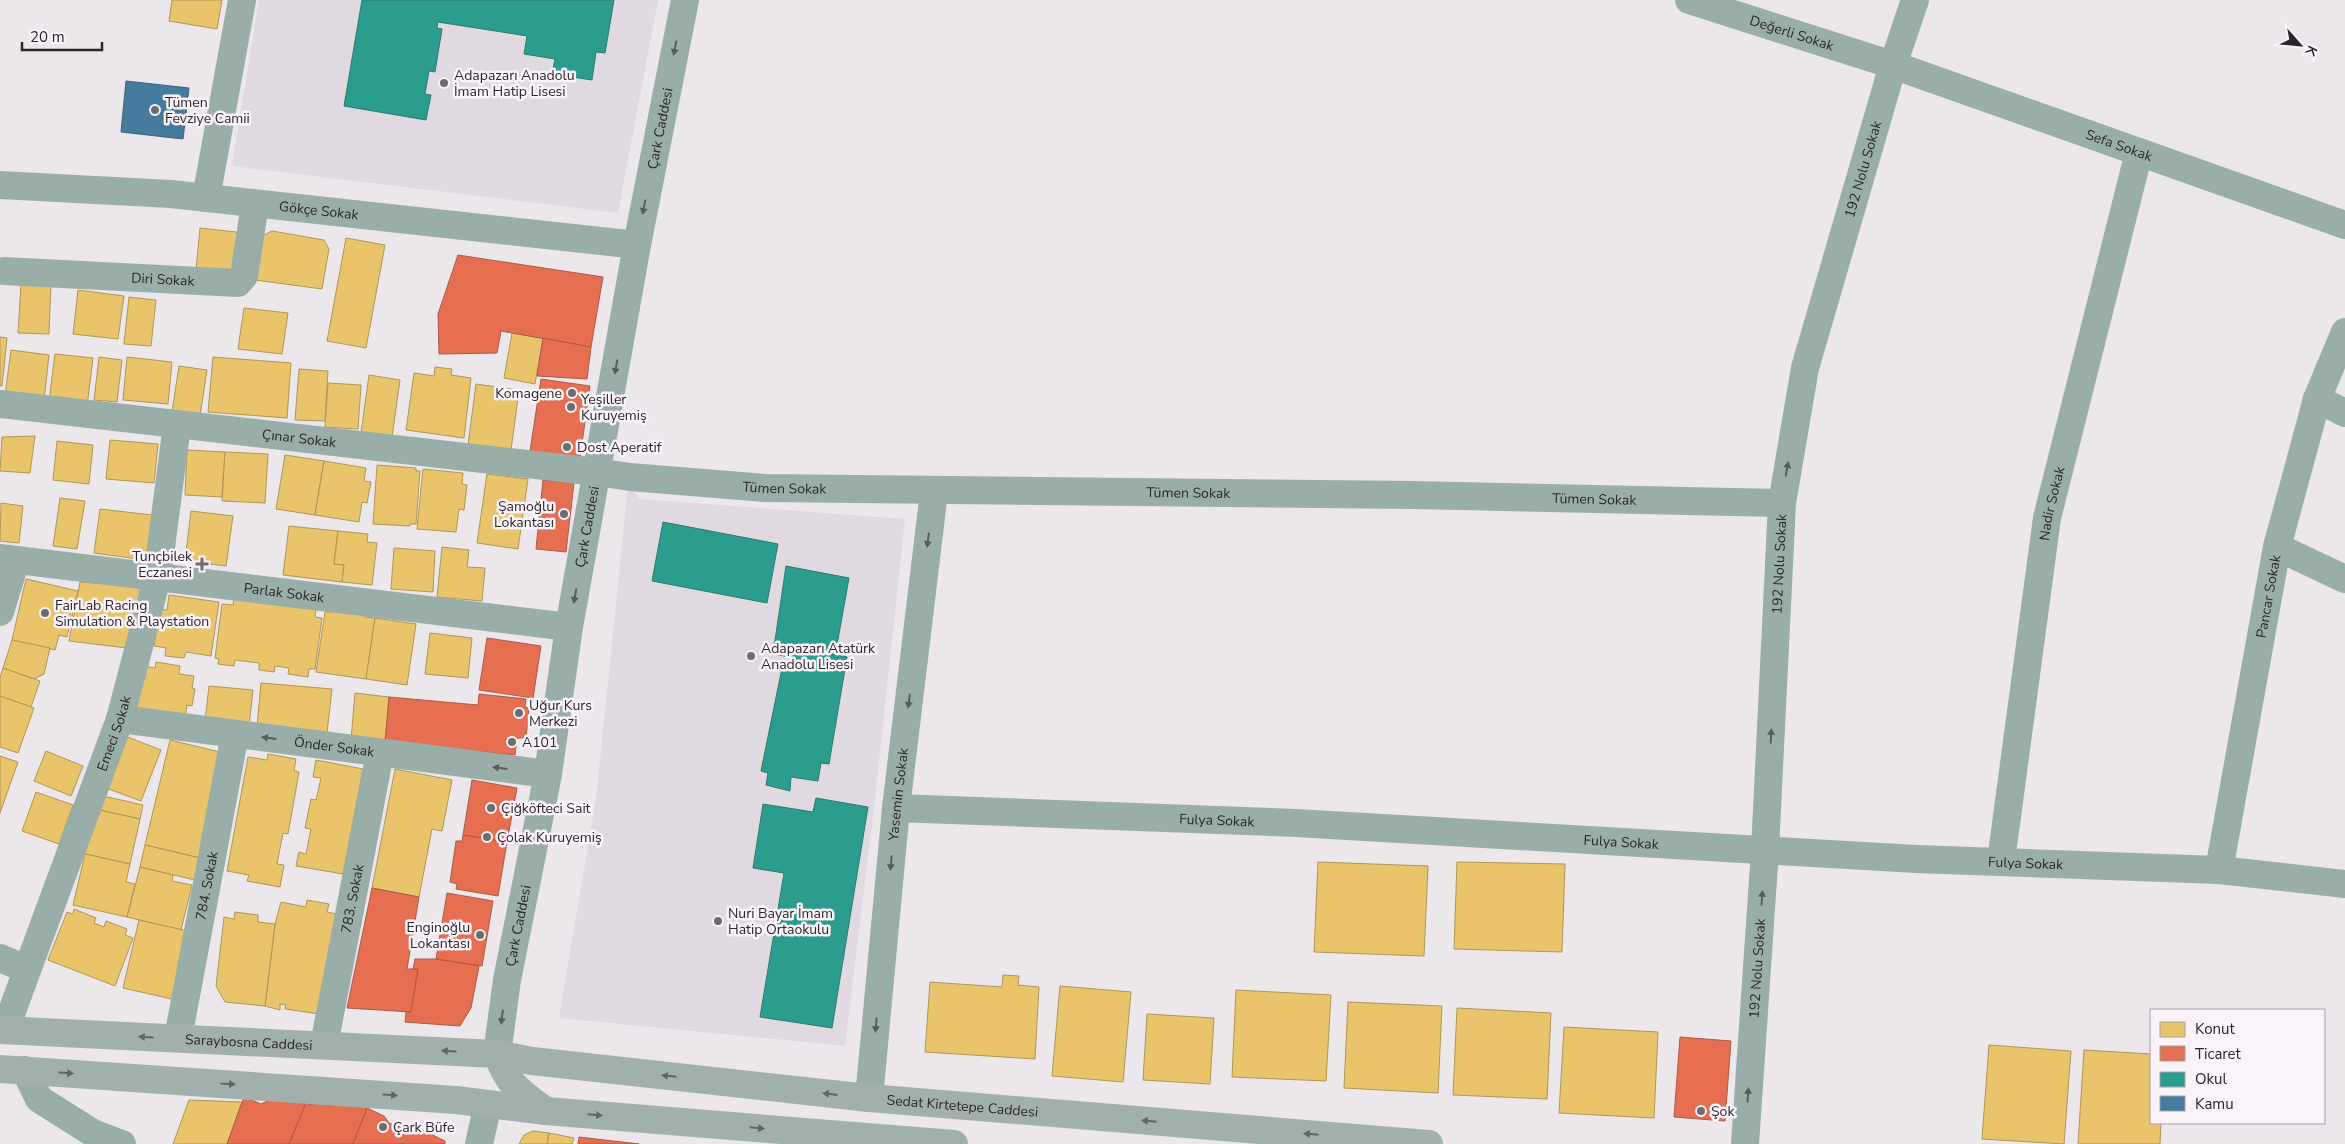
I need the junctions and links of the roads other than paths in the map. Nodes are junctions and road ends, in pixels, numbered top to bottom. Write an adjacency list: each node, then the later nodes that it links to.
1 (242, 0): 8 (street)
2 (685, 0): 11 (street, Çark Caddesi, one-way to 11)
3 (1689, 0): 5 (street, Değerli Sokak)
4 (1915, 0): 5 (street, 192 Nolu Sokak)
5 (1893, 65): 6 (street, Sefa Sokak); 20 (street, 192 Nolu Sokak, one-way to 5)
6 (2138, 152): 10 (street, Sefa Sokak); 33 (street, Nadir Sokak)
7 (0, 185): 8 (street, Gökçe Sokak)
8 (206, 198): 9 (street, Gökçe Sokak)
9 (255, 204): 11 (street, Gökçe Sokak); 12 (street, Diri Sokak)
10 (2345, 225)
11 (637, 245): 18 (street, Çark Caddesi, one-way to 18)
12 (4, 271)
13 (2345, 332): 14 (street, Pancar Sokak)
14 (2317, 398): 16 (street); 21 (street, Pancar Sokak)
15 (1, 404): 17 (street, Çınar Sokak)
16 (2345, 413)
17 (177, 424): 18 (street, Çınar Sokak); 23 (street, Emeci Sokak)
18 (597, 472): 19 (street, Tümen Sokak); 26 (street, Çark Caddesi, one-way to 26)
19 (934, 492): 20 (street, Tümen Sokak); 31 (street, Yasemin Sokak, one-way to 31)
20 (1782, 503): 32 (street, 192 Nolu Sokak, one-way to 20)
21 (2277, 547): 24 (street); 34 (street, Pancar Sokak)
22 (8, 559): 23 (street, Parlak Sokak); 25 (street)
23 (157, 578): 26 (street, Parlak Sokak); 27 (street, Emeci Sokak)
24 (2345, 580)
25 (0, 612)
26 (569, 627): 30 (street, Çark Caddesi)
27 (120, 719): 28 (street, Önder Sokak); 37 (street, Emeci Sokak)
28 (235, 734): 29 (street, Önder Sokak, one-way to 28); 39 (street, 784. Sokak)
29 (380, 753): 30 (street, Önder Sokak, one-way to 29); 40 (street, 783. Sokak)
30 (548, 774): 41 (street, Çark Caddesi, one-way to 41)
31 (896, 808): 32 (street, Fulya Sokak); 43 (street, Yasemin Sokak, one-way to 43)
32 (1765, 850): 33 (street, Fulya Sokak); 51 (street, 192 Nolu Sokak, one-way to 32)
33 (2001, 861): 34 (street, Fulya Sokak)
34 (2219, 870): 35 (street, Fulya Sokak)
35 (2345, 884)
36 (0, 958): 37 (street)
37 (26, 969): 38 (street, Emeci Sokak)
38 (2, 1030): 39 (main road, Saraybosna Caddesi, one-way to 38)
39 (178, 1038): 40 (main road, Saraybosna Caddesi)
40 (324, 1045): 41 (main road, Saraybosna Caddesi, one-way to 40)
41 (497, 1054): 43 (main road, Sedat Kirtetepe Caddesi, one-way to 41); 45 (main road)
42 (13, 1070): 44 (main road, one-way to 44); 47 (street)
43 (869, 1098): 50 (main road, Sedat Kirtetepe Caddesi, one-way to 43)
44 (488, 1104): 45 (main road); 48 (street)
45 (546, 1111): 46 (main road, one-way to 46)
46 (854, 1140): 49 (main road)
47 (122, 1144)
48 (480, 1144)
49 (954, 1144)
50 (1429, 1144)
51 (1745, 1144)

